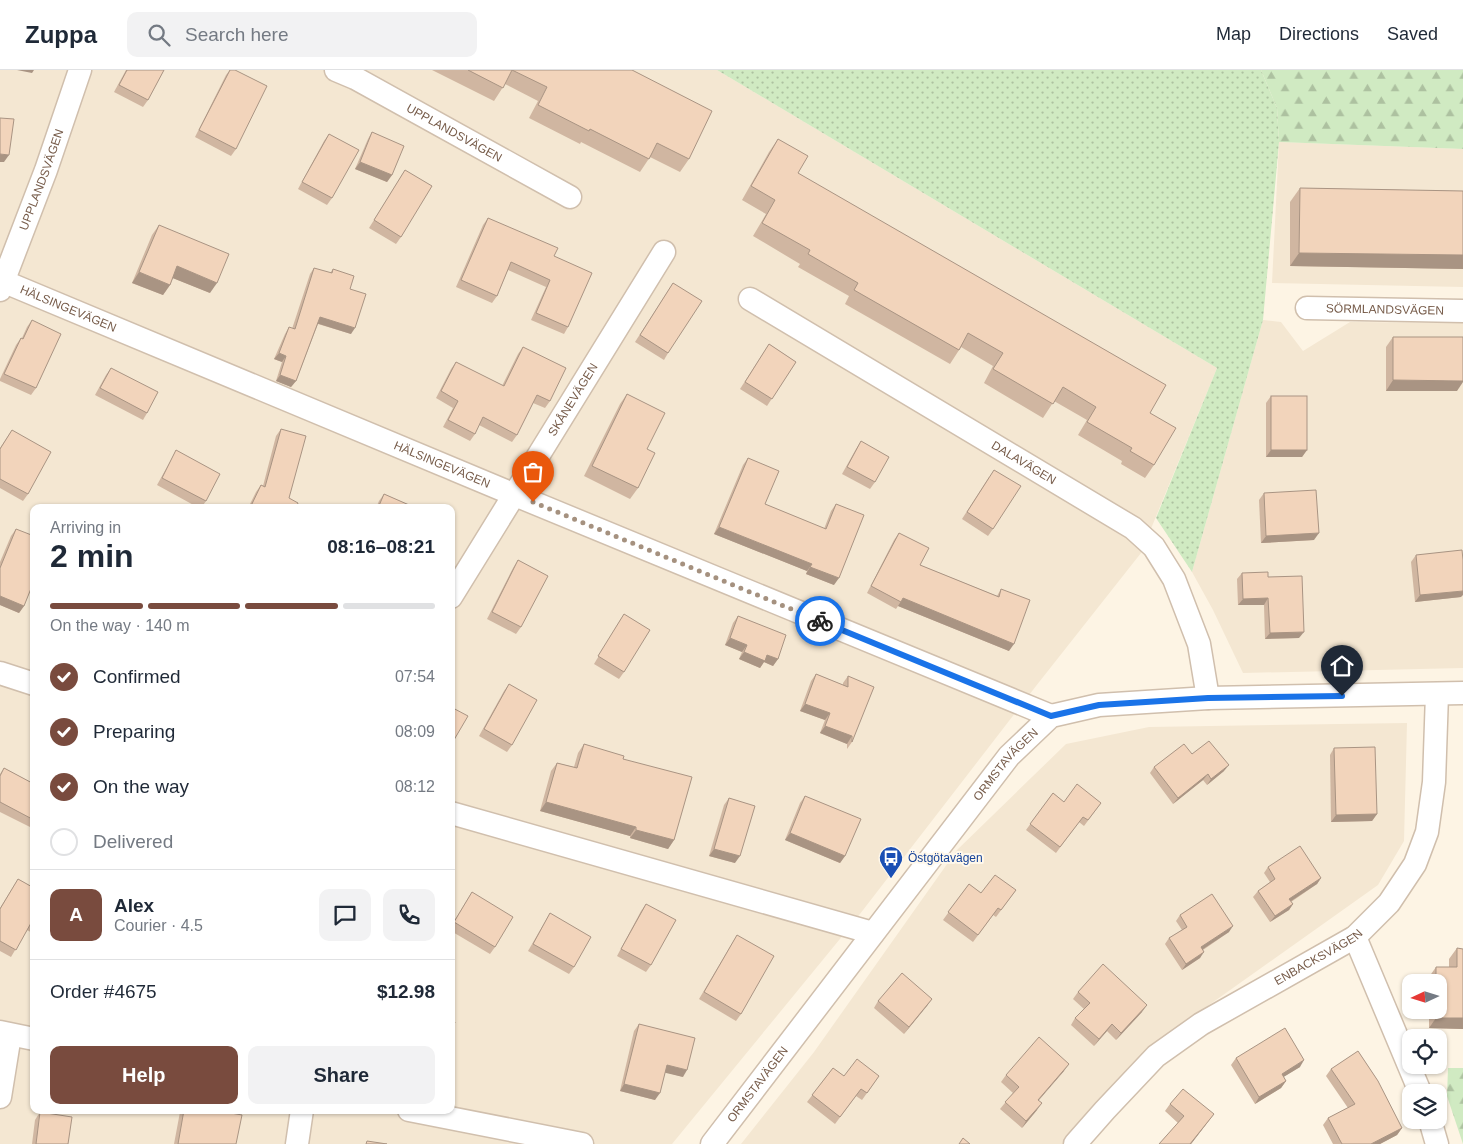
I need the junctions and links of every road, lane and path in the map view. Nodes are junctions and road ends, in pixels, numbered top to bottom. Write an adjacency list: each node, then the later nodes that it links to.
1 (80, 70): 5 (street, UPPLANDSVÄGEN)
2 (336, 70): 3 (street, UPPLANDSVÄGEN)
3 (570, 197)
4 (664, 252): 9 (street, SKÅNEVÄGEN)
5 (1, 284): 9 (street, HÄLSINGEVÄGEN)
6 (750, 300): 15 (street, DALAVÄGEN)
7 (1306, 308): 8 (street, SÖRMLANDSVÄGEN)
8 (1463, 311)
9 (515, 495): 10 (street, SKÅNEVÄGEN); 16 (street, HÄLSINGEVÄGEN)
10 (455, 591)
11 (0, 673): 12 (street)
12 (30, 683)
13 (1463, 693): 14 (street)
14 (1437, 694): 15 (street); 19 (street, ENBACKSVÄGEN)
15 (1208, 698): 16 (street)
16 (1051, 716): 18 (street, ORMSTAVÄGEN)
17 (455, 814): 18 (street)
18 (873, 933): 29 (street, ORMSTAVÄGEN)
19 (1355, 937): 22 (street); 30 (street, ENBACKSVÄGEN)
20 (5, 1034): 21 (street); 23 (street)
21 (30, 1038)
22 (1417, 1084)
23 (0, 1097)
24 (301, 1114): 27 (street)
25 (429, 1114): 28 (street)
26 (1433, 1129): 31 (street)
27 (297, 1144)
28 (582, 1144)
29 (712, 1144)
30 (1075, 1144)
31 (1437, 1144)

